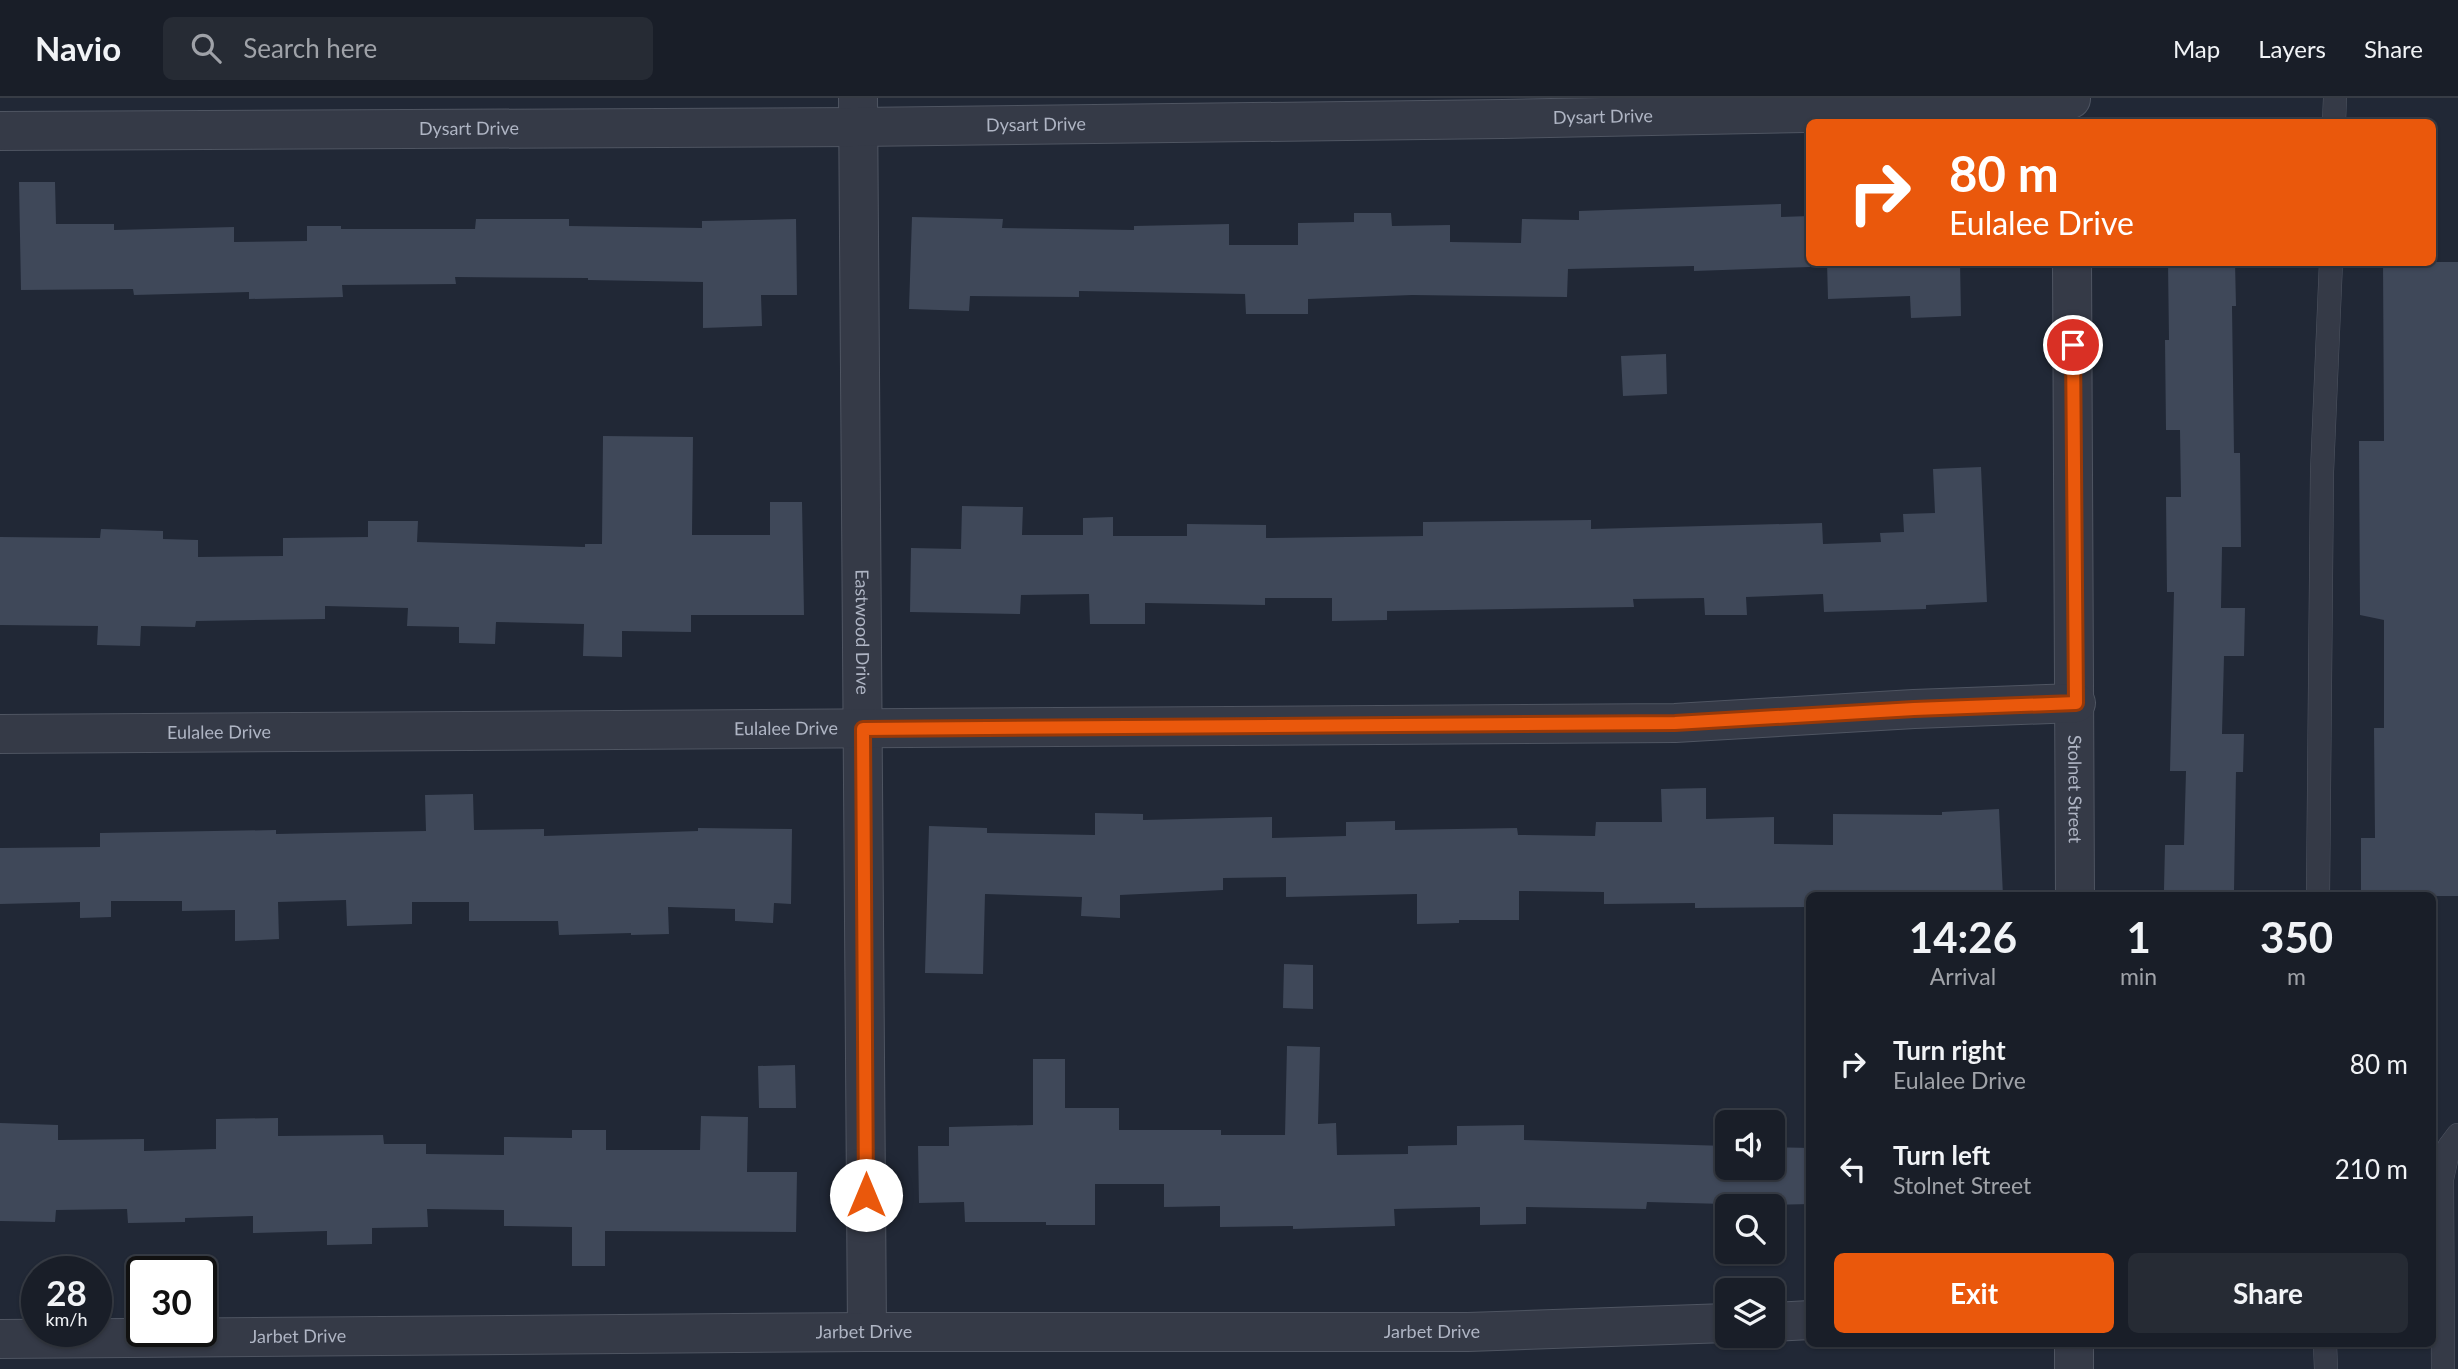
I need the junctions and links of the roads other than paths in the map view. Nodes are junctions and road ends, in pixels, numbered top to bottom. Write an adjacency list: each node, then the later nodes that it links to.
1 (2071, 98): 3 (street, Dysart Drive); 4 (street)
2 (2335, 98): 5 (lane)
3 (858, 113): 6 (street, Dysart Drive); 10 (street, Eastwood Drive)
4 (2071, 119)
5 (2334, 119)
6 (0, 131)
7 (2072, 266): 9 (street, Stolnet Street)
8 (2331, 266): 13 (lane)
9 (2076, 703): 10 (street, Eulalee Drive); 12 (street, Stolnet Street)
10 (863, 729): 11 (street, Eulalee Drive); 20 (street, Eastwood Drive)
11 (0, 734)
12 (2075, 892)
13 (2318, 892)
14 (2458, 1136): 15 (lane)
15 (2450, 1179): 16 (lane)
16 (2451, 1271): 26 (lane)
17 (1806, 1320): 18 (street)
18 (1785, 1321)
19 (1715, 1323): 20 (street, Jarbet Drive)
20 (867, 1332): 21 (street, Jarbet Drive)
21 (0, 1339)
22 (2074, 1347): 24 (street)
23 (2325, 1347): 25 (lane)
24 (2074, 1369)
25 (2326, 1369)
26 (2443, 1369)

